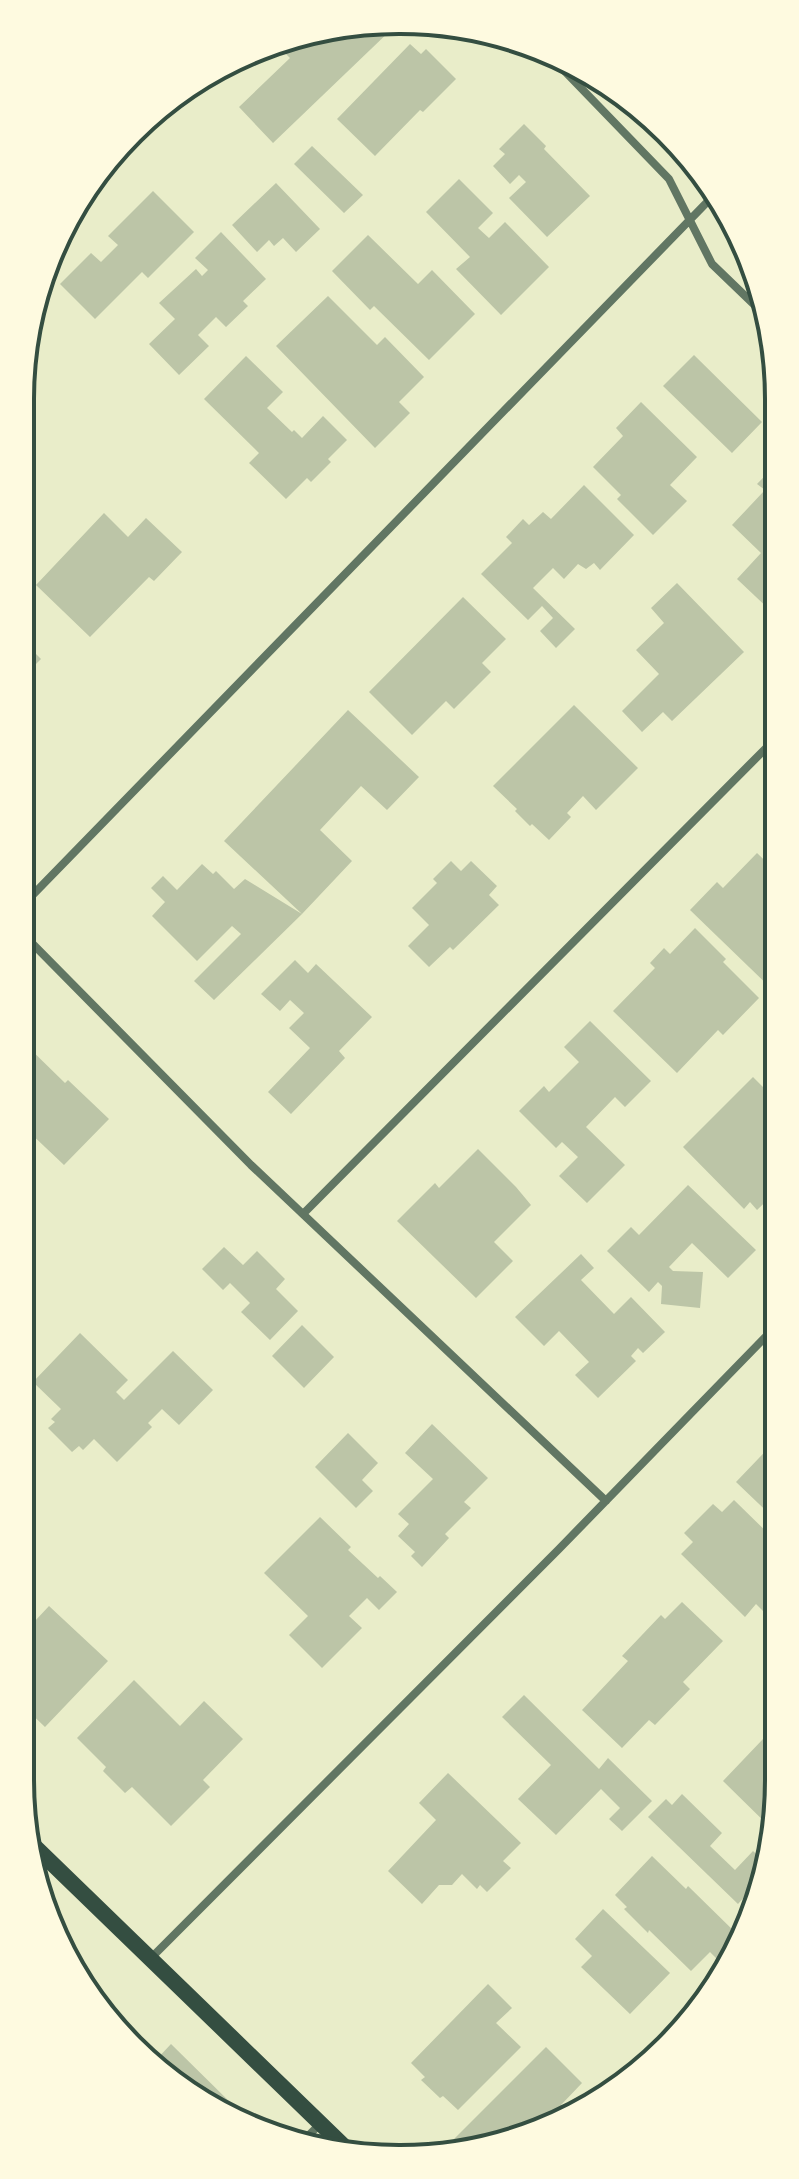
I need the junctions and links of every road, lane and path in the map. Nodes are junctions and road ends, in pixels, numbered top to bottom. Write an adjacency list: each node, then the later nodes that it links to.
1 (570, 77): 3 (street)
2 (707, 202): 3 (street)
3 (689, 219): 4 (street); 6 (street)
4 (752, 303)
5 (765, 749): 8 (street)
6 (34, 894)
7 (34, 945): 8 (street)
8 (303, 1214): 10 (street)
9 (765, 1337): 10 (street)
10 (606, 1501): 12 (street)
11 (41, 1853): 12 (main road)
12 (151, 1959): 13 (main road)
13 (320, 2123): 14 (street); 15 (main road)
14 (310, 2134)
15 (337, 2140)

